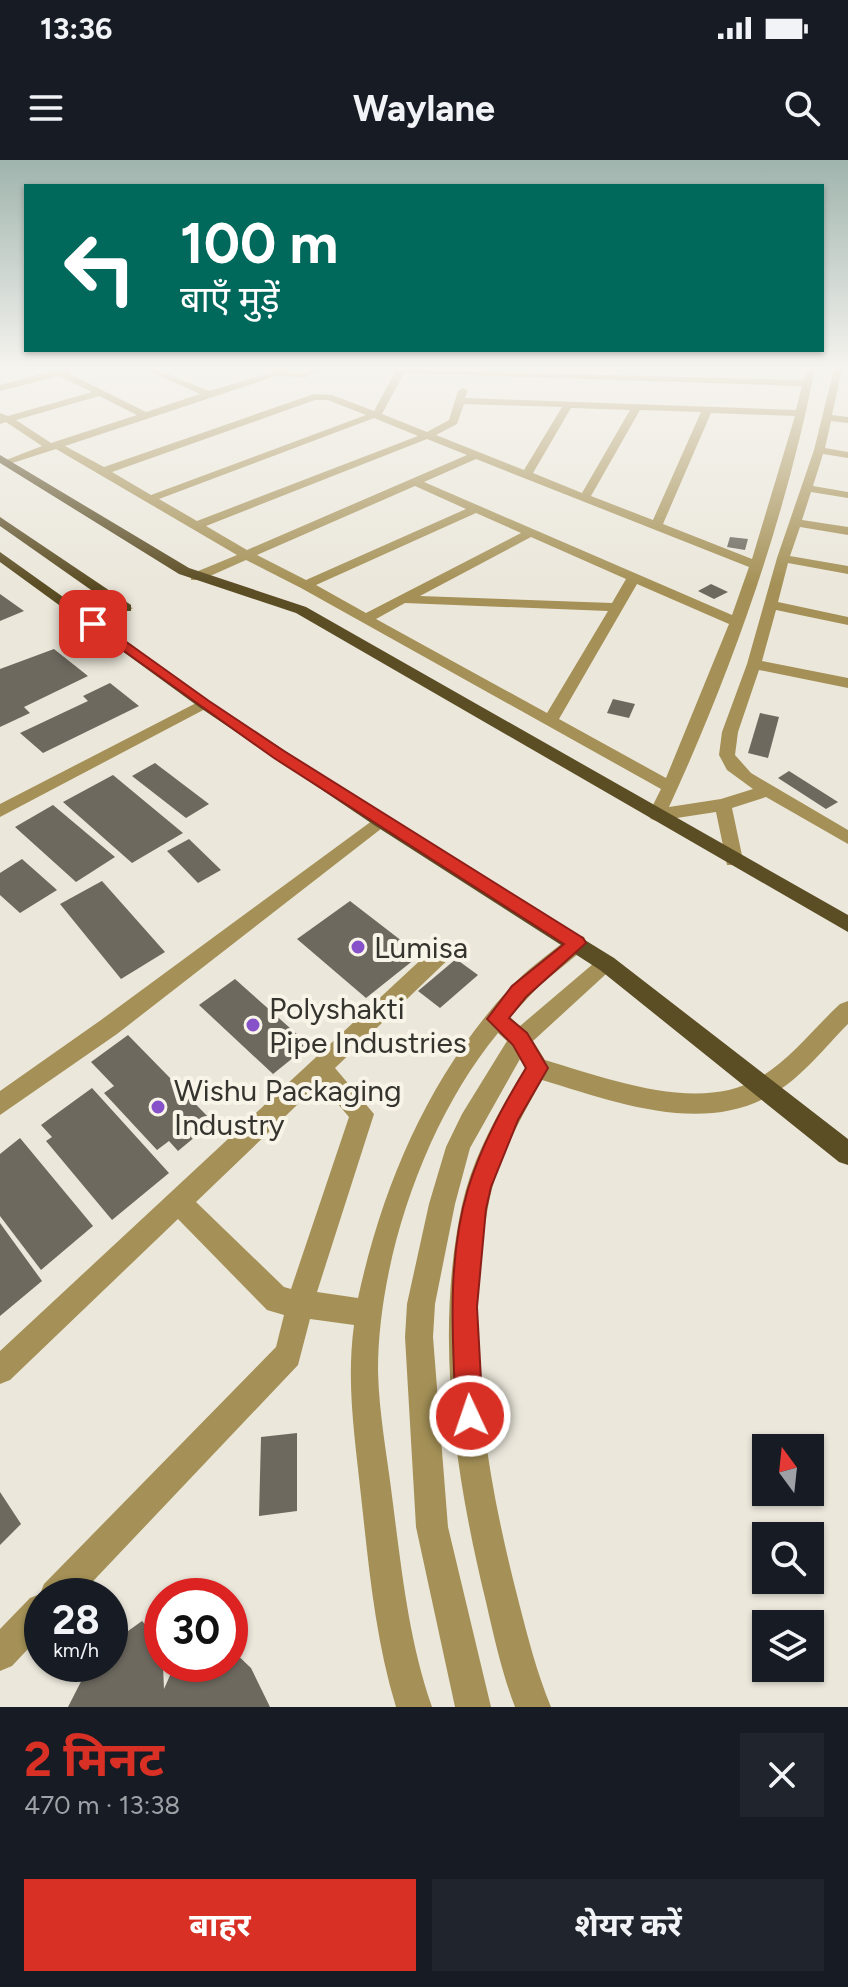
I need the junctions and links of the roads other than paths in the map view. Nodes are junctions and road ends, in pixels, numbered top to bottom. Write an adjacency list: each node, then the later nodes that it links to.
1 (45, 441): 12 (street)
2 (68, 441): 12 (street)
3 (189, 441): 17 (street)
4 (304, 441): 23 (street)
5 (413, 441): 27 (street)
6 (444, 441): 14 (street)
7 (546, 441): 18 (street)
8 (617, 441): 22 (street)
9 (693, 441): 28 (street)
10 (791, 441): 34 (street)
11 (821, 441): 13 (street)
12 (54, 446): 16 (street); 17 (street)
13 (819, 450): 15 (street); 20 (street)
14 (476, 455): 18 (street); 19 (street)
15 (848, 455)
16 (3, 460): 36 (main road)
17 (104, 471): 23 (street)
18 (527, 474): 22 (street)
19 (415, 482): 24 (street); 31 (street)
20 (807, 488): 21 (street); 26 (street)
21 (848, 495)
22 (585, 497): 28 (street)
23 (152, 498): 27 (street)
24 (475, 509): 30 (street); 38 (street)
25 (0, 521): 42 (main road)
26 (794, 522): 29 (street); 33 (street)
27 (198, 525): 31 (street)
28 (656, 526): 34 (street)
29 (848, 531)
30 (529, 533): 37 (street); 39 (street)
31 (245, 554): 36 (street); 38 (street)
32 (0, 556): 46 (main road)
33 (783, 558): 35 (street); 40 (street)
34 (755, 565): 45 (street)
35 (848, 570)
36 (196, 577): 55 (main road)
37 (633, 579): 41 (street); 45 (street)
38 (306, 585): 43 (street)
39 (402, 599): 41 (street); 43 (street)
40 (772, 605): 44 (street); 47 (street)
41 (616, 607): 50 (street)
42 (126, 608): 46 (street)
43 (367, 618): 50 (street)
44 (848, 621)
45 (736, 622): 51 (street)
46 (93, 624): 49 (main road)
47 (759, 666): 48 (street); 52 (street)
48 (848, 686)
49 (204, 704): 54 (street); 56 (main road)
50 (550, 721): 51 (street)
51 (670, 787): 55 (street)
52 (765, 791): 53 (street); 57 (street)
53 (723, 805): 55 (street); 58 (street)
54 (0, 811)
55 (657, 815): 58 (main road)
56 (380, 821): 60 (main road); 69 (street)
57 (848, 838)
58 (734, 860): 59 (main road)
59 (848, 924)
60 (577, 943): 62 (main road); 64 (street)
61 (448, 947): 66 (street)
62 (607, 964): 65 (street); 68 (main road)
63 (848, 1010): 68 (street)
64 (497, 1019): 65 (street); 73 (street)
65 (520, 1039): 67 (street); 79 (street)
66 (321, 1068): 71 (street); 72 (street)
67 (537, 1068): 68 (street); 80 (street)
68 (766, 1087): 70 (main road)
69 (0, 1104)
70 (848, 1154)
71 (179, 1203): 72 (street); 74 (street)
72 (300, 1303): 73 (street); 75 (street)
73 (371, 1314): 78 (street)
74 (0, 1370)
75 (73, 1578)
76 (24, 1629): 77 (street)
77 (0, 1654)
78 (414, 1707)
79 (473, 1707)
80 (533, 1707)

